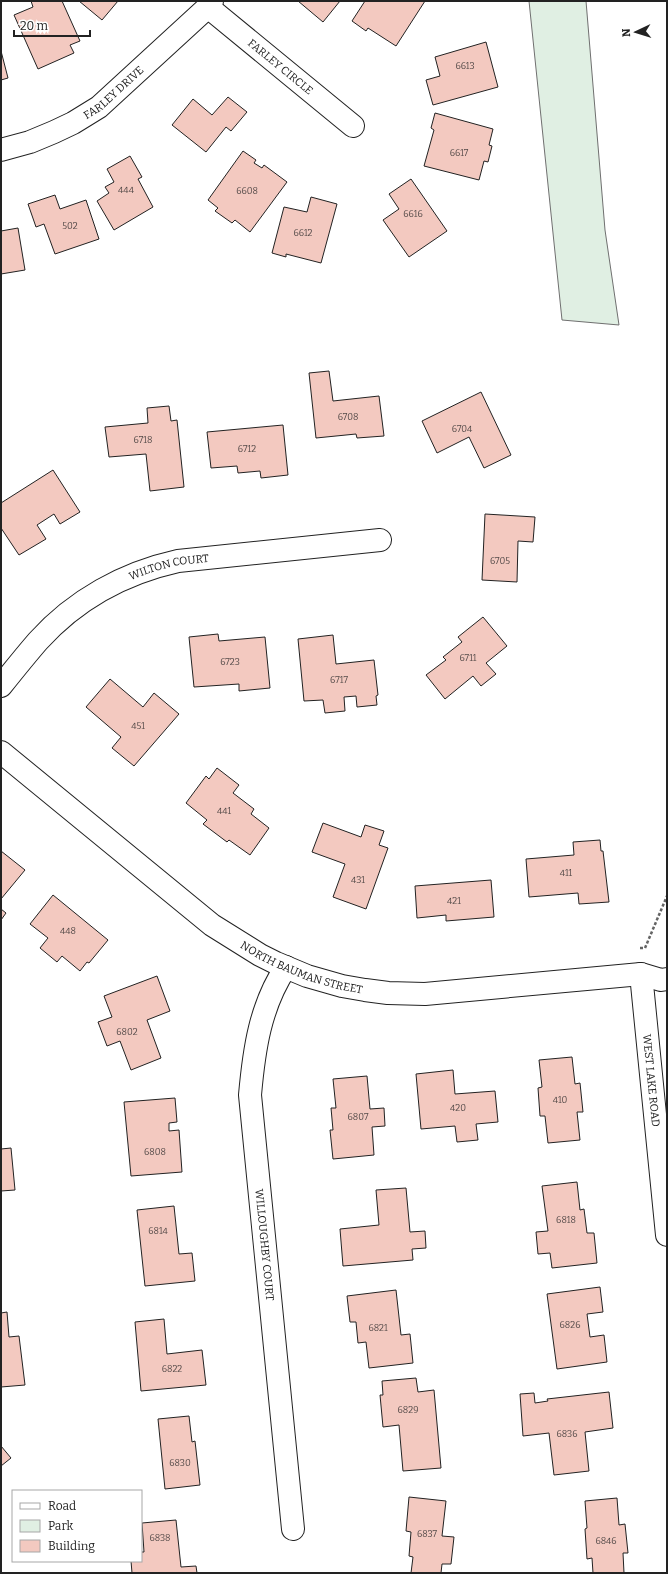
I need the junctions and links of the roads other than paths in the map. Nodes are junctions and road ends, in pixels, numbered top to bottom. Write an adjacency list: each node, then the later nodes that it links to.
1 (210, 4): 2 (street, FARLEY CIRCLE); 3 (street, FARLEY DRIVE)
2 (353, 126)
3 (1, 150)
4 (380, 540): 5 (street, WILTON COURT)
5 (1, 686)
6 (1, 752): 7 (street, NORTH BAUMAN STREET)
7 (286, 967): 8 (street, NORTH BAUMAN STREET); 11 (street, WILLOUGHBY COURT)
8 (641, 974): 9 (street, NORTH BAUMAN STREET); 10 (street, WEST LAKE ROAD)
9 (667, 979)
10 (667, 1235)
11 (294, 1529)

